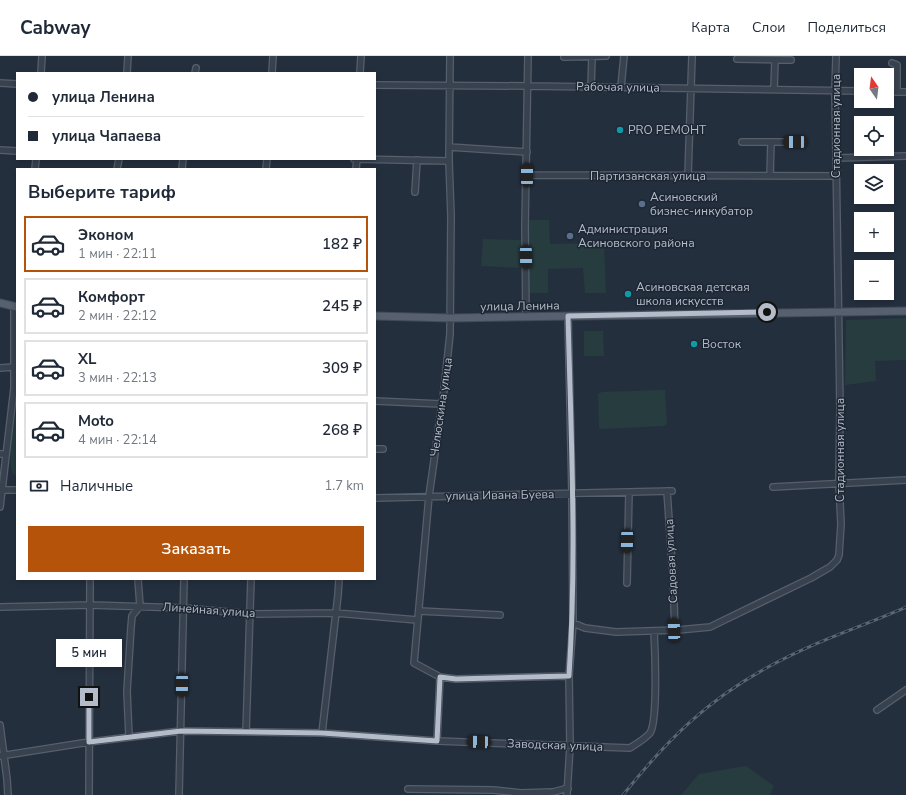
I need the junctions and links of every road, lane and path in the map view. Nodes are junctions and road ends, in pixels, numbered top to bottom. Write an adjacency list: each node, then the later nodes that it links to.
1 (42, 56): 17 (street)
2 (128, 56): 18 (street)
3 (273, 56): 19 (street)
4 (361, 56): 20 (street)
5 (450, 56): 24 (street, Челюскина улица)
6 (528, 56): 25 (street)
7 (592, 56): 8 (street); 12 (street); 26 (street)
8 (606, 56)
9 (624, 56): 27 (street)
10 (692, 56): 28 (street)
11 (836, 56): 30 (street, Стадионная улица)
12 (564, 57)
13 (737, 59): 14 (street)
14 (775, 60): 15 (street); 29 (street)
15 (791, 60)
16 (892, 63): 32 (street)
17 (41, 72)
18 (127, 72)
19 (272, 72)
20 (360, 72)
21 (0, 83): 22 (street)
22 (16, 84)
23 (376, 85): 24 (street, Рабочая улица)
24 (450, 85): 25 (street, Рабочая улица); 37 (street, Челюскина улица)
25 (528, 86): 26 (street, Рабочая улица); 40 (street)
26 (591, 87): 27 (street, Рабочая улица)
27 (621, 87): 28 (street, Рабочая улица)
28 (690, 88): 29 (street, Рабочая улица); 47 (street)
29 (774, 89): 30 (street, Рабочая улица)
30 (835, 91): 31 (street, Рабочая улица); 42 (street, Стадионная улица)
31 (854, 91)
32 (897, 92): 33 (street)
33 (906, 92)
34 (742, 142): 35 (street)
35 (771, 142): 36 (street); 48 (street)
36 (795, 142)
37 (449, 147): 40 (street); 45 (street, Челюскина улица)
38 (0, 150): 39 (street)
39 (16, 151)
40 (527, 152): 46 (street)
41 (906, 156): 42 (street)
42 (837, 158): 49 (street, Стадионная улица)
43 (376, 159): 44 (street)
44 (417, 160): 45 (street); 50 (street)
45 (449, 161): 58 (street, Челюскина улица)
46 (527, 175): 47 (street, Партизанская улица); 56 (street)
47 (688, 176): 48 (street, Партизанская улица)
48 (770, 176): 49 (street, Партизанская улица)
49 (836, 176): 53 (street, Стадионная улица)
50 (415, 192)
51 (0, 303): 52 (main road)
52 (15, 307): 59 (street)
53 (838, 311): 54 (main road, улица Ленина); 57 (main road, улица Ленина); 67 (street, Стадионная улица)
54 (906, 311)
55 (376, 316): 58 (main road, улица Ленина)
56 (526, 316): 57 (main road, улица Ленина); 58 (main road, улица Ленина)
57 (568, 316): 73 (street)
58 (450, 318): 62 (street, Челюскина улица)
59 (14, 367): 60 (street); 65 (street)
60 (0, 368)
61 (376, 401): 62 (street)
62 (441, 404): 74 (street, Челюскина улица)
63 (376, 449): 64 (street)
64 (383, 449)
65 (3, 454): 69 (street)
66 (906, 480): 67 (street)
67 (839, 484): 68 (street); 93 (street, Стадионная улица)
68 (773, 487)
69 (1, 490): 70 (street); 76 (street)
70 (16, 490)
71 (669, 491): 72 (street, улица Ивана Буева); 93 (street, Садовая улица)
72 (629, 492): 73 (street, улица Ивана Буева); 82 (street)
73 (572, 494): 74 (street, улица Ивана Буева); 92 (street)
74 (428, 496): 75 (street, улица Ивана Буева); 87 (street, Челюскина улица)
75 (376, 498)
76 (0, 507)
77 (90, 580): 83 (street)
78 (138, 580): 84 (street)
79 (184, 580): 86 (street)
80 (252, 580): 89 (street)
81 (339, 580): 88 (street)
82 (627, 583)
83 (90, 605): 84 (street, Линейная улица); 85 (street, Линейная улица); 105 (street)
84 (140, 606): 86 (street, Линейная улица); 103 (street)
85 (0, 607)
86 (184, 608): 89 (street, Линейная улица); 100 (street)
87 (419, 611): 90 (street); 91 (street, Челюскина улица)
88 (336, 613): 89 (street, Линейная улица); 91 (street, Линейная улица); 102 (street)
89 (251, 614): 101 (street)
90 (500, 615)
91 (417, 620): 96 (street, Челюскина улица)
92 (573, 623): 94 (street, Стадионная улица); 95 (street)
93 (674, 630): 94 (street, Стадионная улица)
94 (654, 631): 106 (street, Заводская улица)
95 (569, 676): 96 (street); 106 (street)
96 (440, 677): 104 (street)
97 (906, 690): 98 (street)
98 (877, 710)
99 (0, 725): 107 (street)
100 (181, 731): 101 (street, Заводская улица); 103 (street, Заводская улица); 112 (street)
101 (246, 732): 102 (street, Заводская улица)
102 (322, 733): 104 (street, Заводская улица)
103 (129, 737): 105 (street, Заводская улица)
104 (437, 741): 106 (street, Заводская улица)
105 (89, 742): 107 (street, Заводская улица); 111 (street)
106 (570, 746): 108 (street)
107 (2, 756): 110 (street)
108 (568, 788): 109 (street); 113 (street)
109 (408, 789)
110 (8, 795)
111 (89, 795)
112 (179, 795)
113 (567, 795)

